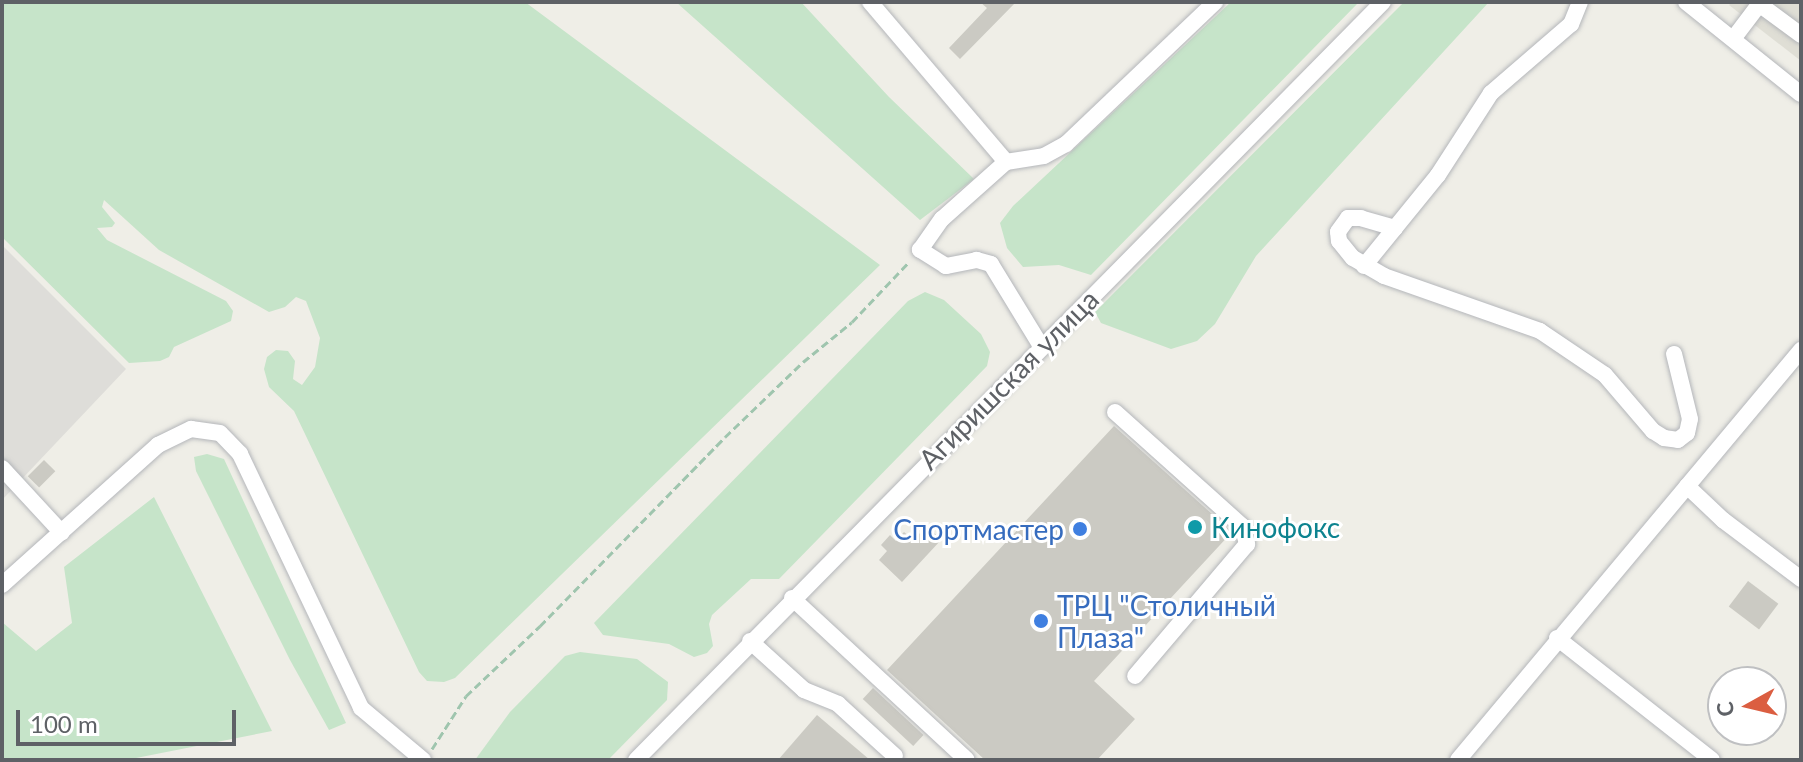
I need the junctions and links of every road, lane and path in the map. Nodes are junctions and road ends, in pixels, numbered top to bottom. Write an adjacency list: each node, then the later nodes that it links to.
1 (870, 2): 10 (street)
2 (1383, 2): 14 (street, Агиришская улица)
3 (1580, 2): 11 (street)
4 (1686, 2): 8 (street)
5 (1211, 3): 10 (street)
6 (1760, 3): 7 (street); 8 (street)
7 (1801, 35)
8 (1733, 39): 9 (street)
9 (1801, 94)
10 (1006, 162): 12 (street)
11 (1395, 228): 13 (street); 13 (street)
12 (920, 250): 14 (street); 28 (path)
13 (1364, 266): 16 (street)
14 (1041, 346): 23 (street, Агиришская улица)
15 (1801, 350): 19 (street)
16 (1674, 354)
17 (1115, 412): 26 (street)
18 (2, 468): 20 (street)
19 (1687, 486): 21 (street); 24 (street)
20 (62, 533): 22 (street); 28 (street)
21 (1801, 579)
22 (2, 585)
23 (792, 598): 25 (street, Агиришская улица); 30 (street)
24 (1557, 638): 31 (street); 32 (street)
25 (750, 641): 27 (street); 29 (street, Агиришская улица)
26 (1135, 676)
27 (895, 756)
28 (425, 760)
29 (636, 760)
30 (967, 760)
31 (1458, 760)
32 (1712, 760)

